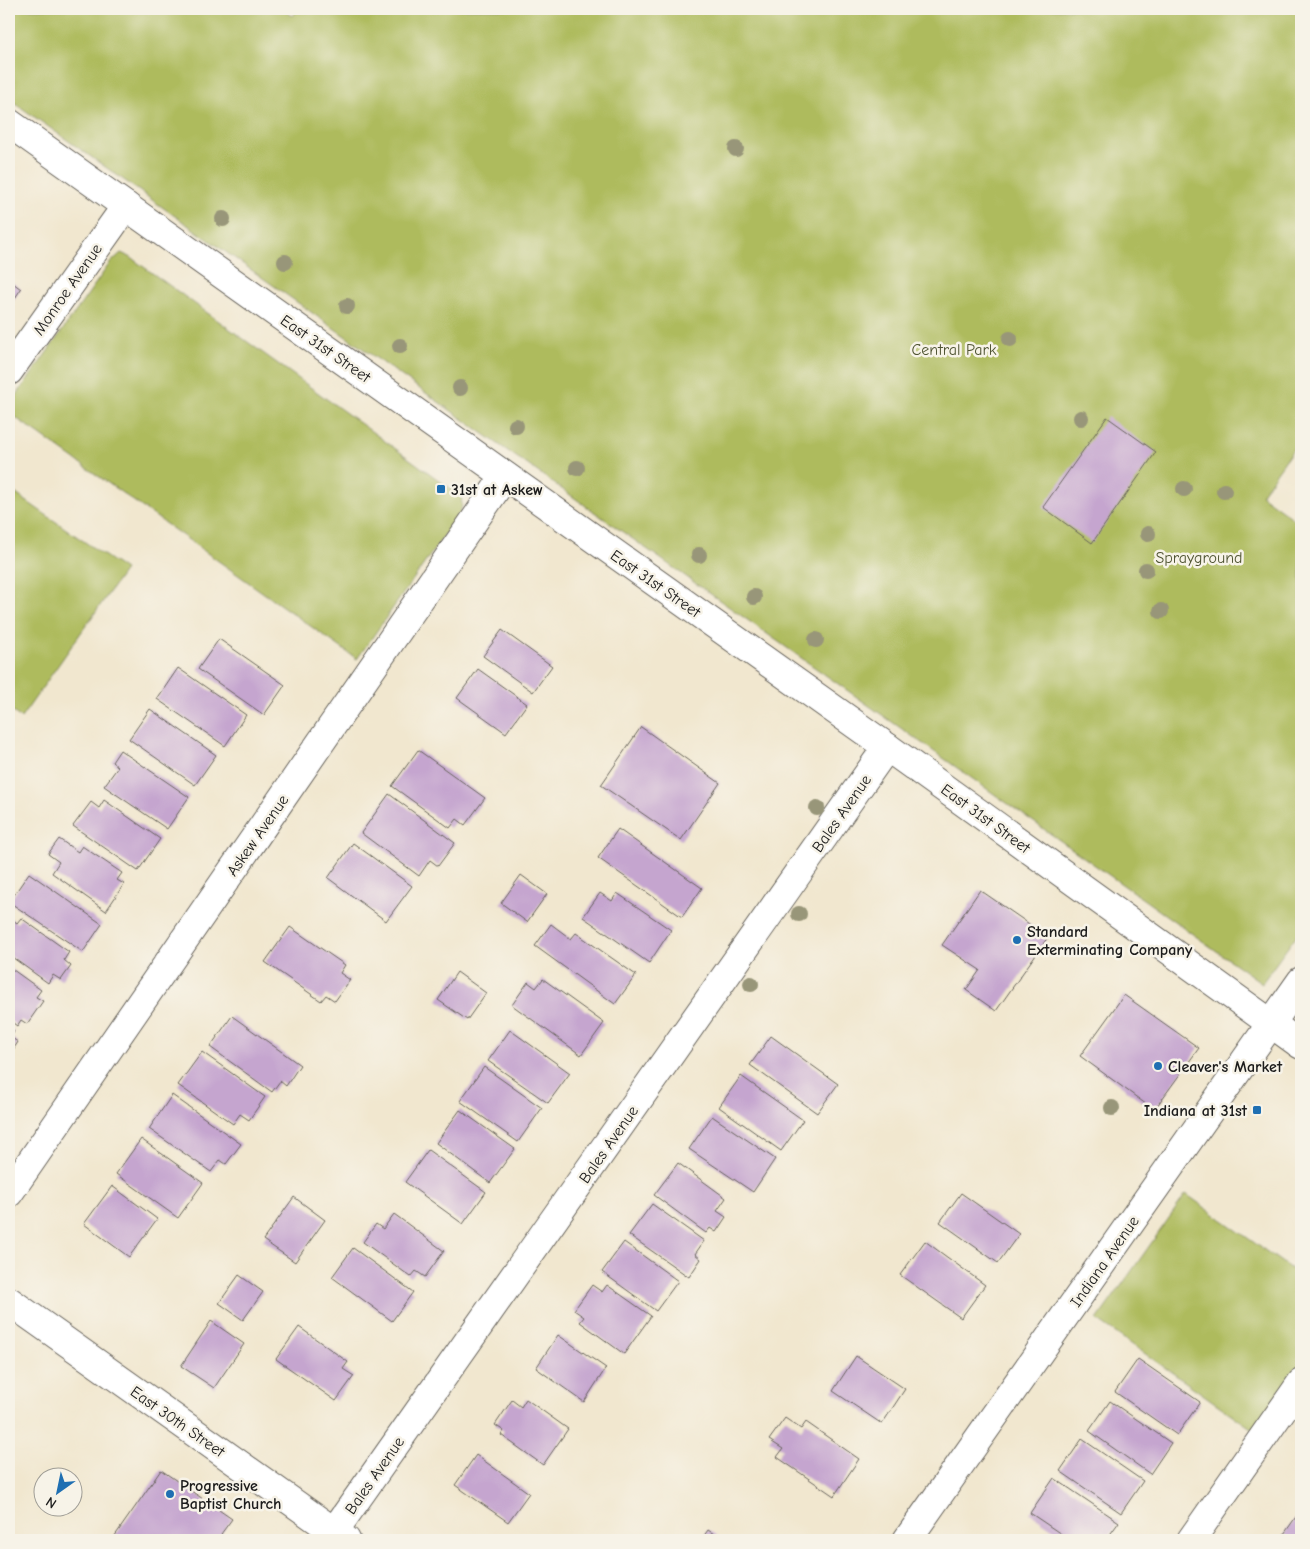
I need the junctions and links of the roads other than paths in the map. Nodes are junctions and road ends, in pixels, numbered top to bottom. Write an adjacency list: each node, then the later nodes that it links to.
1 (9, 124): 2 (street, East 31st Street)
2 (126, 206): 3 (street, Monroe Avenue); 4 (street, East 31st Street)
3 (9, 371)
4 (505, 476): 5 (street, East 31st Street); 9 (street, Askew Avenue)
5 (887, 747): 7 (street, East 31st Street); 12 (street, Bales Avenue)
6 (1301, 981): 7 (street, Indiana Avenue)
7 (1271, 1024): 8 (street, East 31st Street); 13 (street, Indiana Avenue)
8 (1301, 1045)
9 (9, 1193)
10 (9, 1301): 12 (street, East 30th Street)
11 (1301, 1383): 14 (street)
12 (336, 1537)
13 (906, 1540)
14 (1191, 1540)

